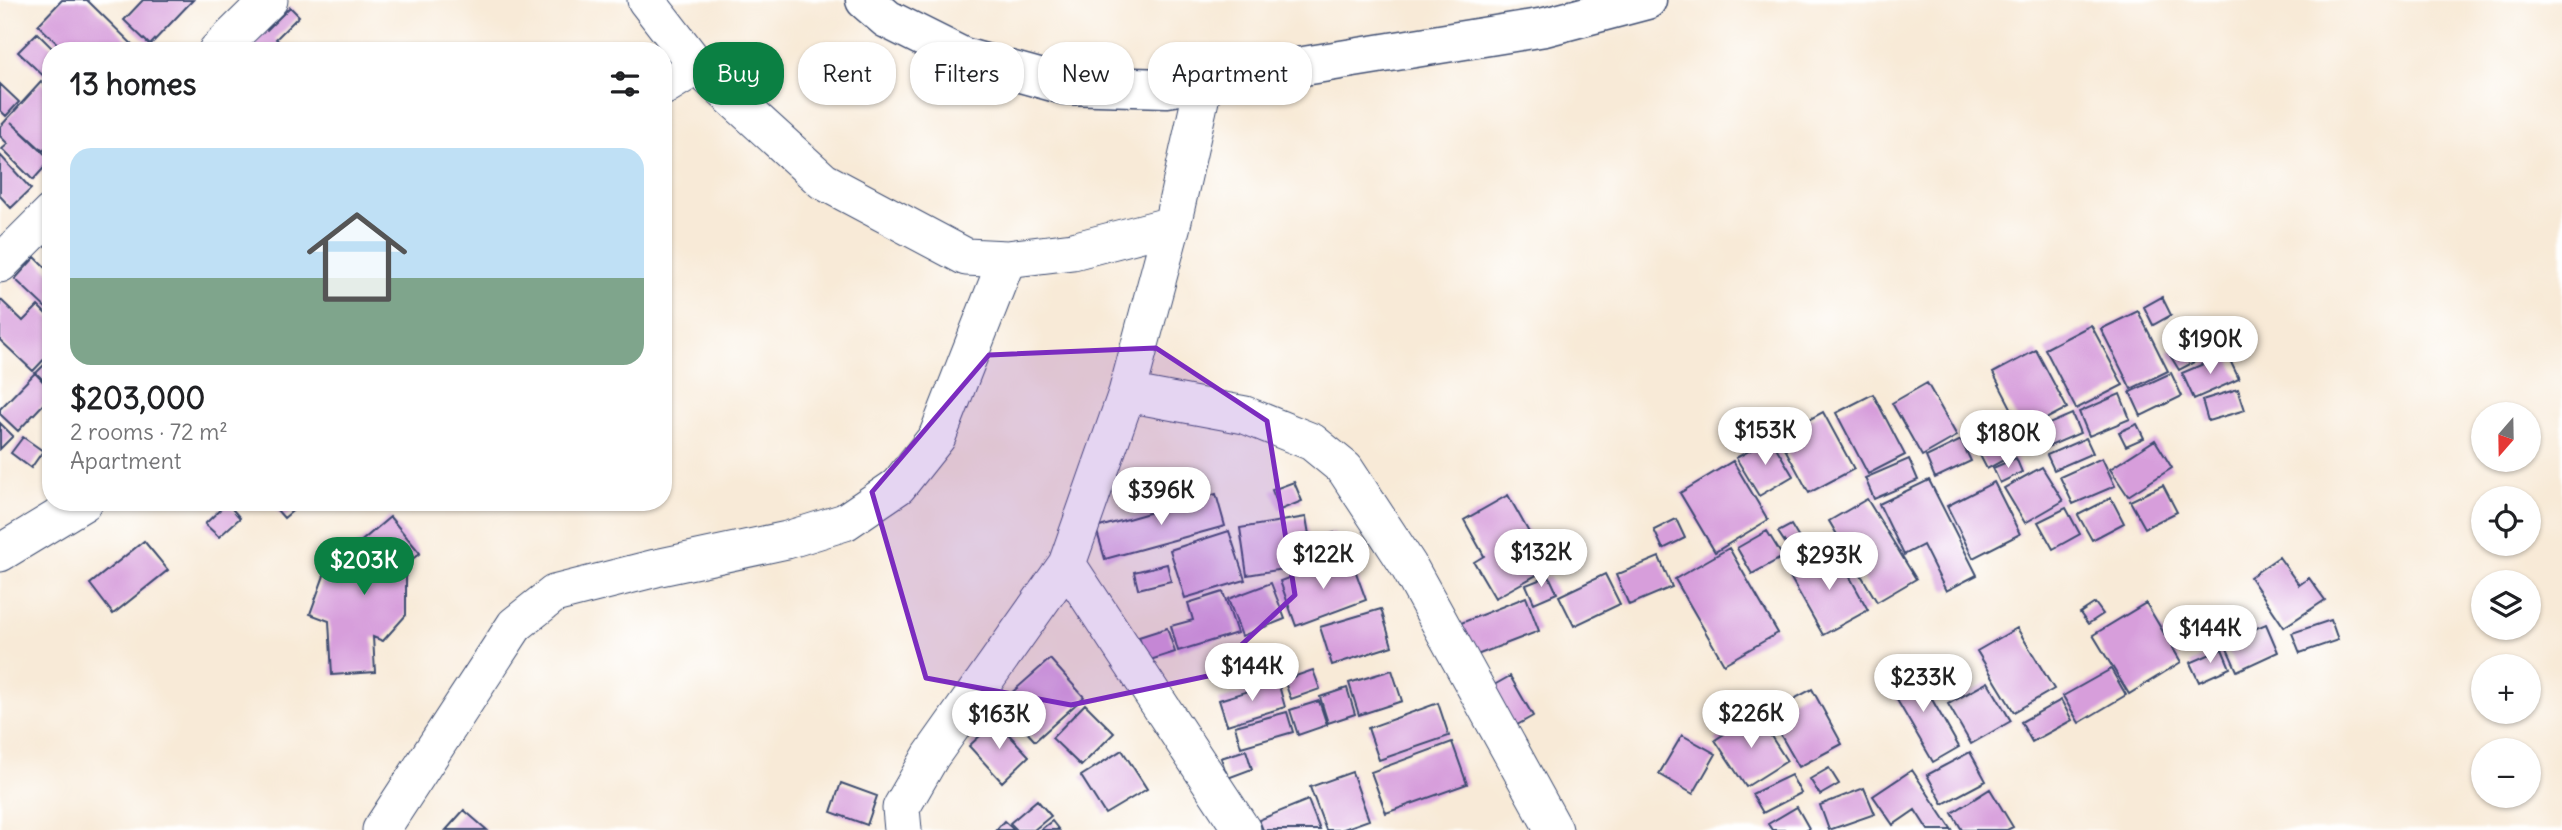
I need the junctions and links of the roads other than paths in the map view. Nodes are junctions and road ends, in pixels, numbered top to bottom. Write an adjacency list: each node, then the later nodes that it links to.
1 (269, 0): 5 (street)
2 (646, 0): 6 (street)
3 (865, 0): 10 (highway)
4 (1647, 0): 7 (highway)
5 (226, 42)
6 (693, 61)
7 (1312, 65)
8 (693, 68): 9 (street)
9 (672, 81)
10 (1148, 87)
11 (740, 105): 15 (street)
12 (1199, 105): 14 (street)
13 (42, 222): 16 (street)
14 (1172, 225): 15 (street); 17 (street)
15 (1007, 259): 21 (street)
16 (0, 264)
17 (1127, 393): 20 (street); 24 (street)
18 (69, 511): 19 (street)
19 (0, 552)
20 (1067, 564): 22 (street); 23 (street)
21 (381, 830)
22 (903, 830)
23 (1242, 830)
24 (1554, 830)

